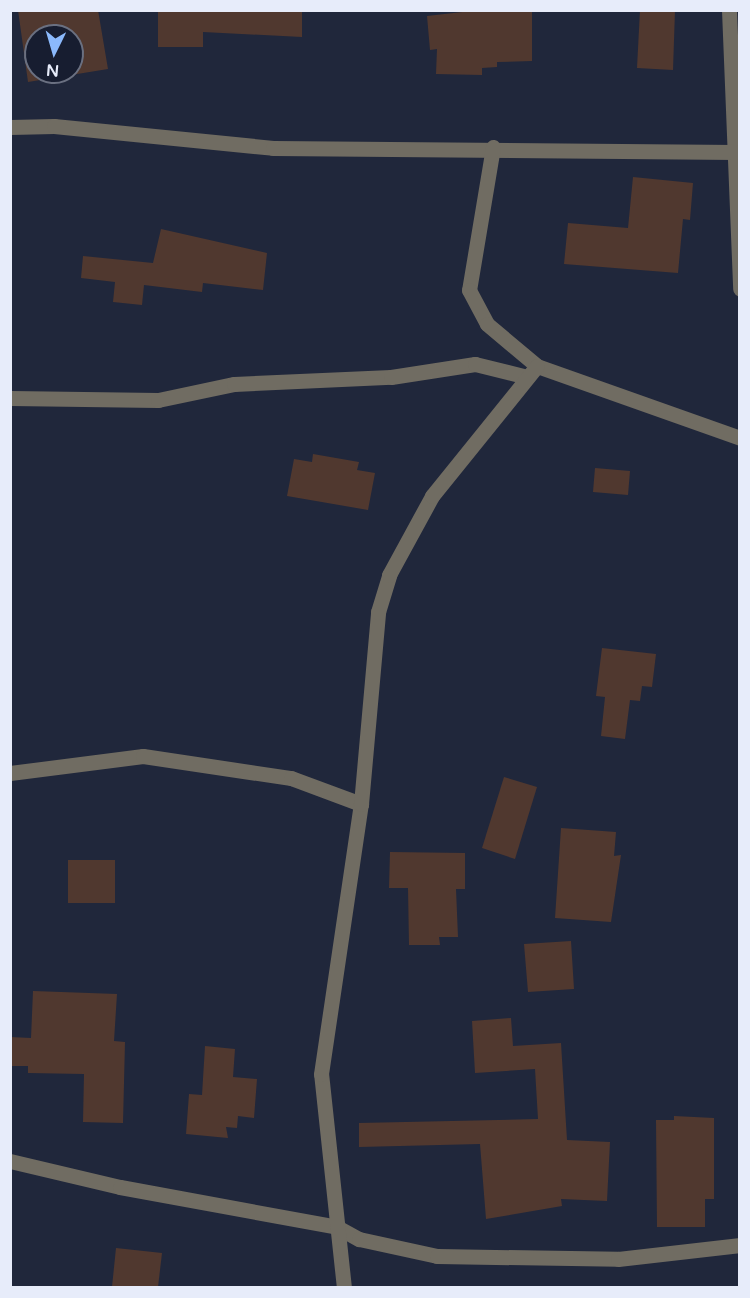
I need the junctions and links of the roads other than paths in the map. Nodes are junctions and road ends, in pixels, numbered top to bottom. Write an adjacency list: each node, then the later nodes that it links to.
1 (729, 10): 4 (street)
2 (10, 127): 3 (street)
3 (493, 147): 4 (street); 7 (street)
4 (736, 152): 5 (street)
5 (739, 237): 6 (street)
6 (740, 289)
7 (532, 372): 8 (street); 9 (street); 11 (street)
8 (10, 398)
9 (740, 438)
10 (10, 773): 11 (street)
11 (361, 804): 13 (street)
12 (10, 1161): 13 (street)
13 (337, 1227): 14 (street); 15 (street)
14 (740, 1245)
15 (344, 1287)

